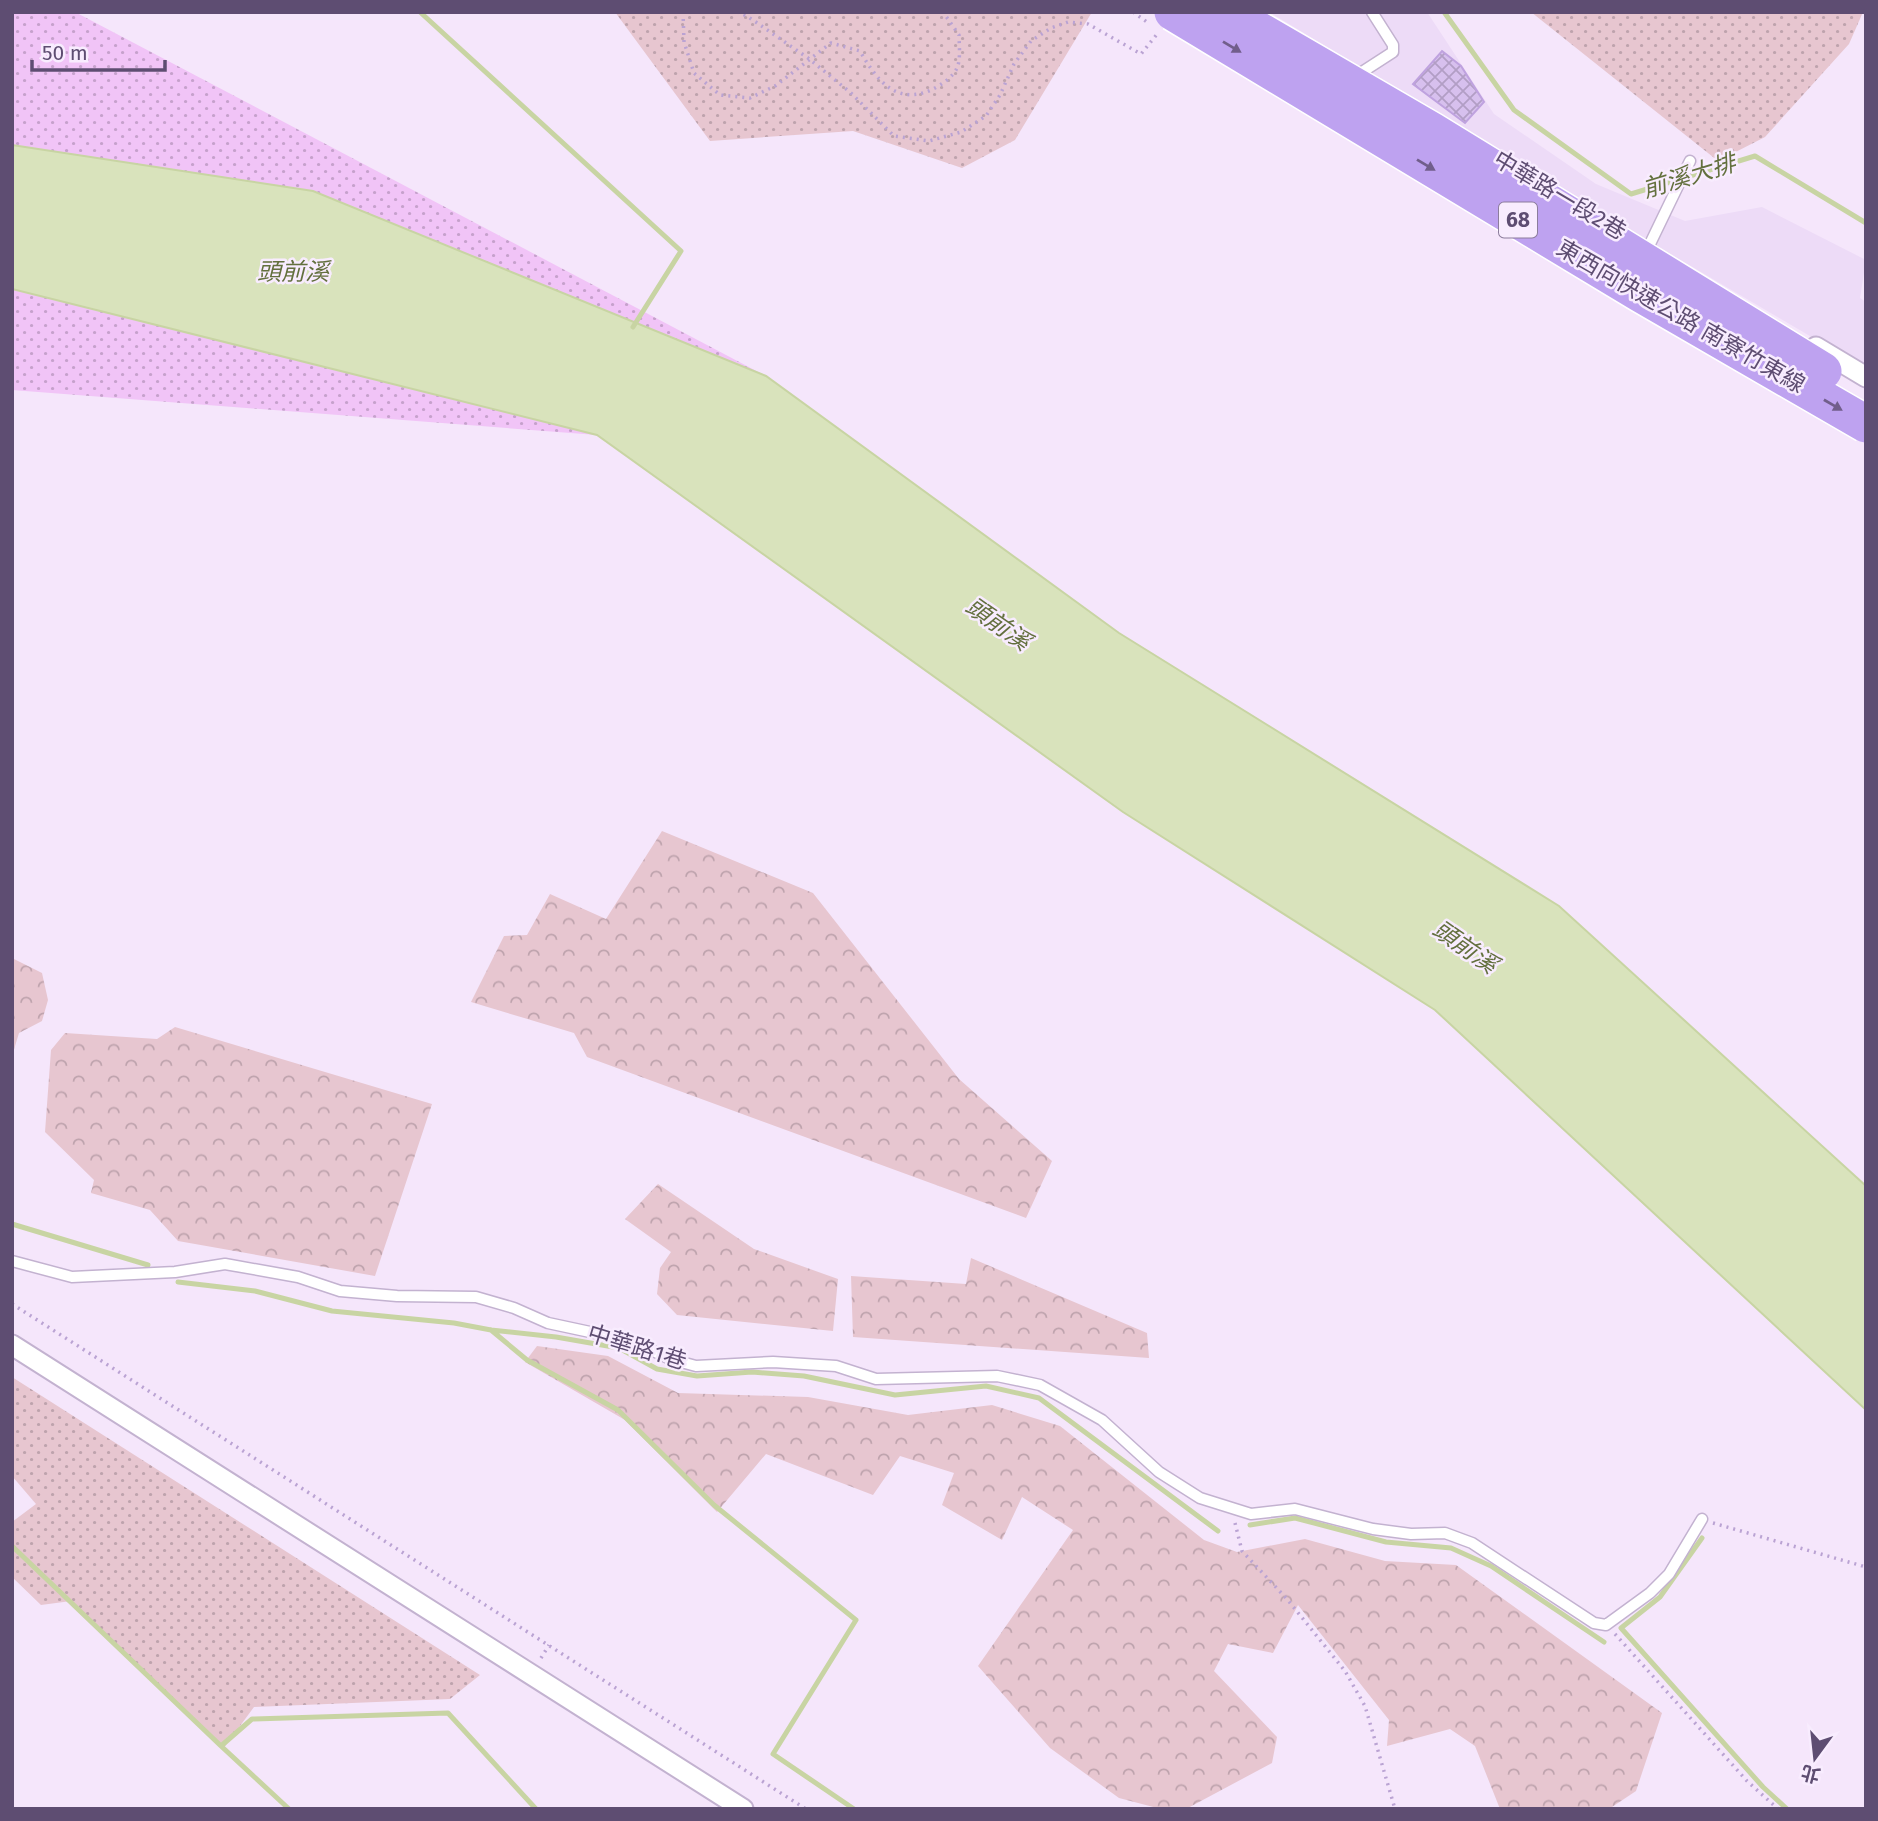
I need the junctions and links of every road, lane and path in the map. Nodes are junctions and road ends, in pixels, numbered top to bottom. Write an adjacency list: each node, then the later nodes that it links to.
1 (683, 12): 8 (path)
2 (737, 12): 8 (path)
3 (943, 12): 8 (path)
4 (1227, 12): 13 (highway, 東西向快速公路 南寮竹東線 / 68, bridge)
5 (1256, 12): 9 (street, 中華路一段2巷)
6 (1372, 12): 9 (lane)
7 (1167, 21): 8 (path); 14 (highway, 東西向快速公路 南寮竹東線 / 68, one-way to 14, bridge)
8 (808, 58)
9 (1359, 74): 11 (street, 中華路一段2巷)
10 (1690, 161): 11 (lane)
11 (1648, 248): 12 (street, 中華路一段2巷)
12 (1866, 377)
13 (1866, 397)
14 (1866, 424)
15 (12, 1261): 18 (lane, 中華路1巷)
16 (12, 1304): 23 (path)
17 (12, 1345): 22 (street)
18 (1231, 1507): 21 (lane, 中華路1巷); 24 (path)
19 (1702, 1519): 20 (path); 21 (lane)
20 (1866, 1567)
21 (1606, 1625): 25 (path)
22 (743, 1809)
23 (806, 1809)
24 (1395, 1809)
25 (1778, 1809)

